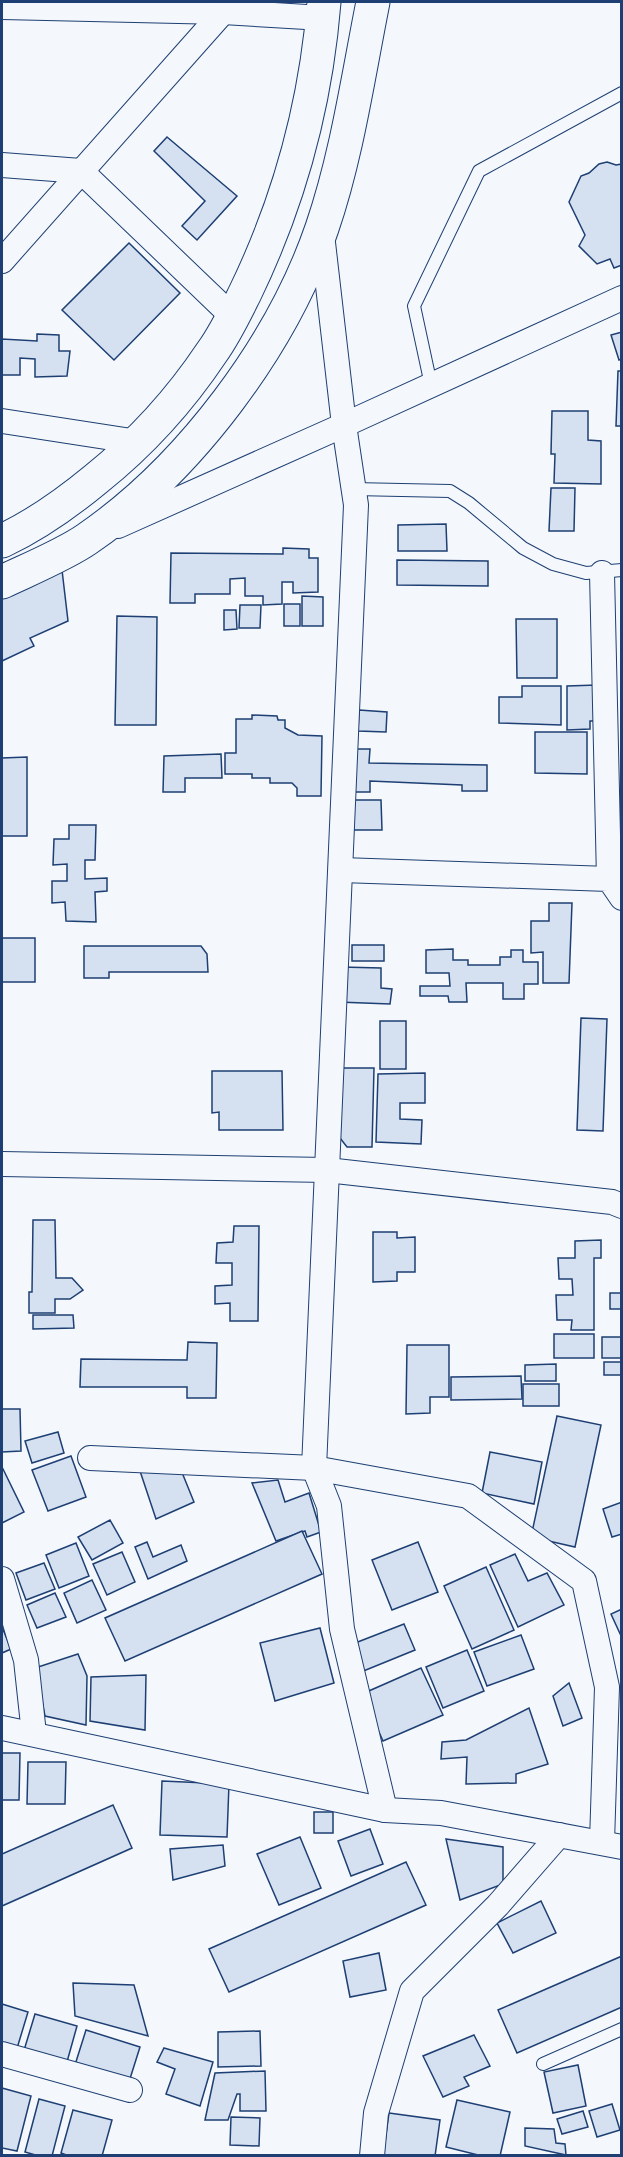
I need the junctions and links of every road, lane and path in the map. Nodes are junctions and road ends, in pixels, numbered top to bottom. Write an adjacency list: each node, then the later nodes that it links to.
1 (373, 2): 8 (main road)
2 (2, 7): 4 (street)
3 (324, 10): 4 (street); 11 (main road)
4 (223, 12): 7 (street)
5 (621, 93): 12 (lane)
6 (2, 165): 7 (street)
7 (81, 171): 9 (street); 11 (street)
8 (322, 230): 14 (street); 17 (main road)
9 (2, 261)
10 (621, 298): 12 (street)
11 (232, 317): 15 (main road)
12 (431, 385): 14 (street)
13 (2, 421): 15 (street)
14 (344, 426): 16 (street); 17 (street)
15 (138, 442): 18 (main road)
16 (353, 489): 19 (lane); 21 (street)
17 (86, 540): 20 (main road)
18 (2, 541)
19 (612, 572): 22 (street)
20 (2, 582)
21 (341, 870): 22 (street); 24 (street)
22 (615, 888)
23 (2, 1164): 24 (street)
24 (327, 1170): 25 (street); 27 (street)
25 (621, 1206)
26 (90, 1458): 27 (street)
27 (314, 1468): 31 (street); 33 (street)
28 (2, 1579): 30 (street)
29 (2, 1728): 30 (street)
30 (34, 1734): 31 (street)
31 (385, 1810): 32 (street)
32 (559, 1835): 33 (street); 38 (street)
33 (612, 1845)
34 (621, 2029): 36 (lane)
35 (2, 2054): 37 (street)
36 (543, 2064)
37 (130, 2090)
38 (372, 2156)

